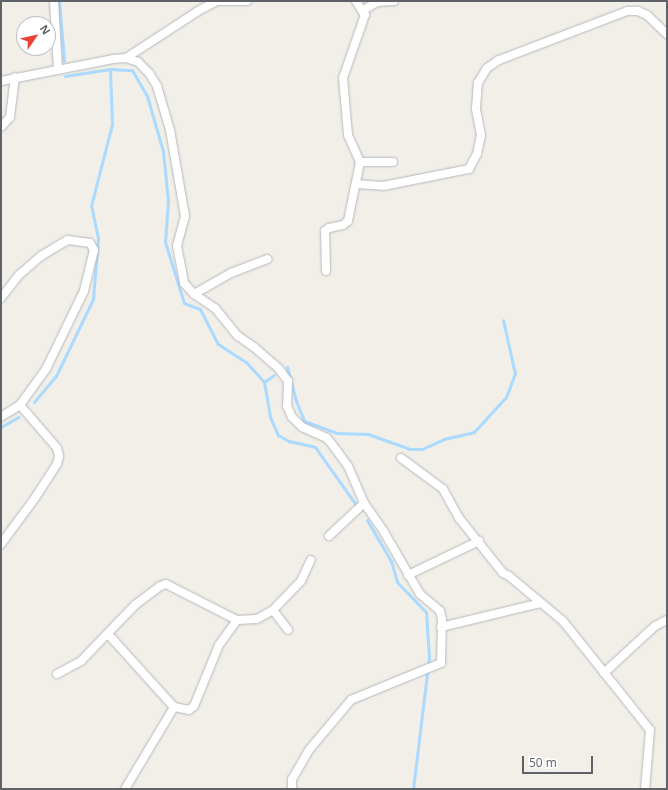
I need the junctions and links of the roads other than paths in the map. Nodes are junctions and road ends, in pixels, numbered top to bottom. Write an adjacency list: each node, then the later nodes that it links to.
1 (54, 1): 9 (street)
2 (217, 1): 3 (street); 8 (street)
3 (246, 1)
4 (356, 1): 6 (street)
5 (394, 1): 6 (street)
6 (362, 10): 13 (street)
7 (667, 34): 15 (street)
8 (126, 58): 9 (street); 18 (street)
9 (58, 70): 10 (street)
10 (15, 77): 11 (street); 12 (street)
11 (1, 81)
12 (2, 126)
13 (360, 162): 14 (street); 15 (street)
14 (394, 162)
15 (356, 184): 17 (street)
16 (267, 259): 18 (street)
17 (326, 270)
18 (194, 294): 23 (street)
19 (1, 298): 20 (street)
20 (20, 405): 21 (street); 26 (street)
21 (1, 417)
22 (401, 458): 25 (street)
23 (364, 503): 24 (street); 28 (street)
24 (329, 536)
25 (479, 541): 28 (street); 29 (street)
26 (1, 544)
27 (311, 560): 30 (street)
28 (408, 574): 33 (street)
29 (540, 603): 33 (street); 36 (street)
30 (273, 610): 31 (street); 34 (street)
31 (237, 620): 35 (street); 38 (street)
32 (667, 620): 36 (street)
33 (441, 627): 40 (street)
34 (288, 630)
35 (108, 634): 37 (street); 38 (street)
36 (604, 673): 41 (street)
37 (57, 674)
38 (174, 707): 39 (street)
39 (125, 789)
40 (292, 789)
41 (645, 789)

